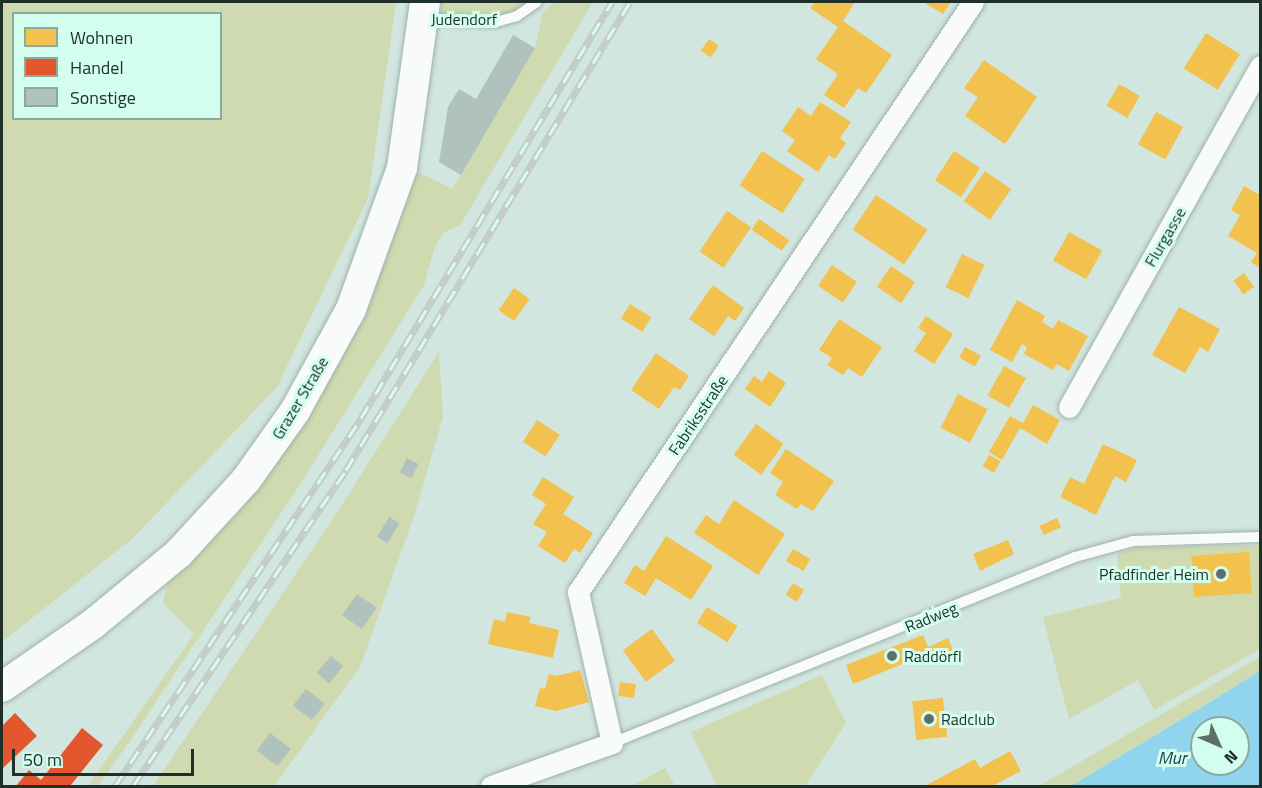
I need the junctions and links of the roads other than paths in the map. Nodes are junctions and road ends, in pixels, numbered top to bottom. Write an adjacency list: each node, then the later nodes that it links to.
1 (537, 2): 3 (lane, Judendorf)
2 (973, 2): 8 (street, Fabriksstraße)
3 (424, 10): 7 (main road, Grazer Straße)
4 (1260, 66): 5 (street, Flurgasse)
5 (1069, 407)
6 (1260, 537): 8 (lane, Radweg)
7 (2, 687)
8 (612, 743): 9 (street)
9 (491, 786)

